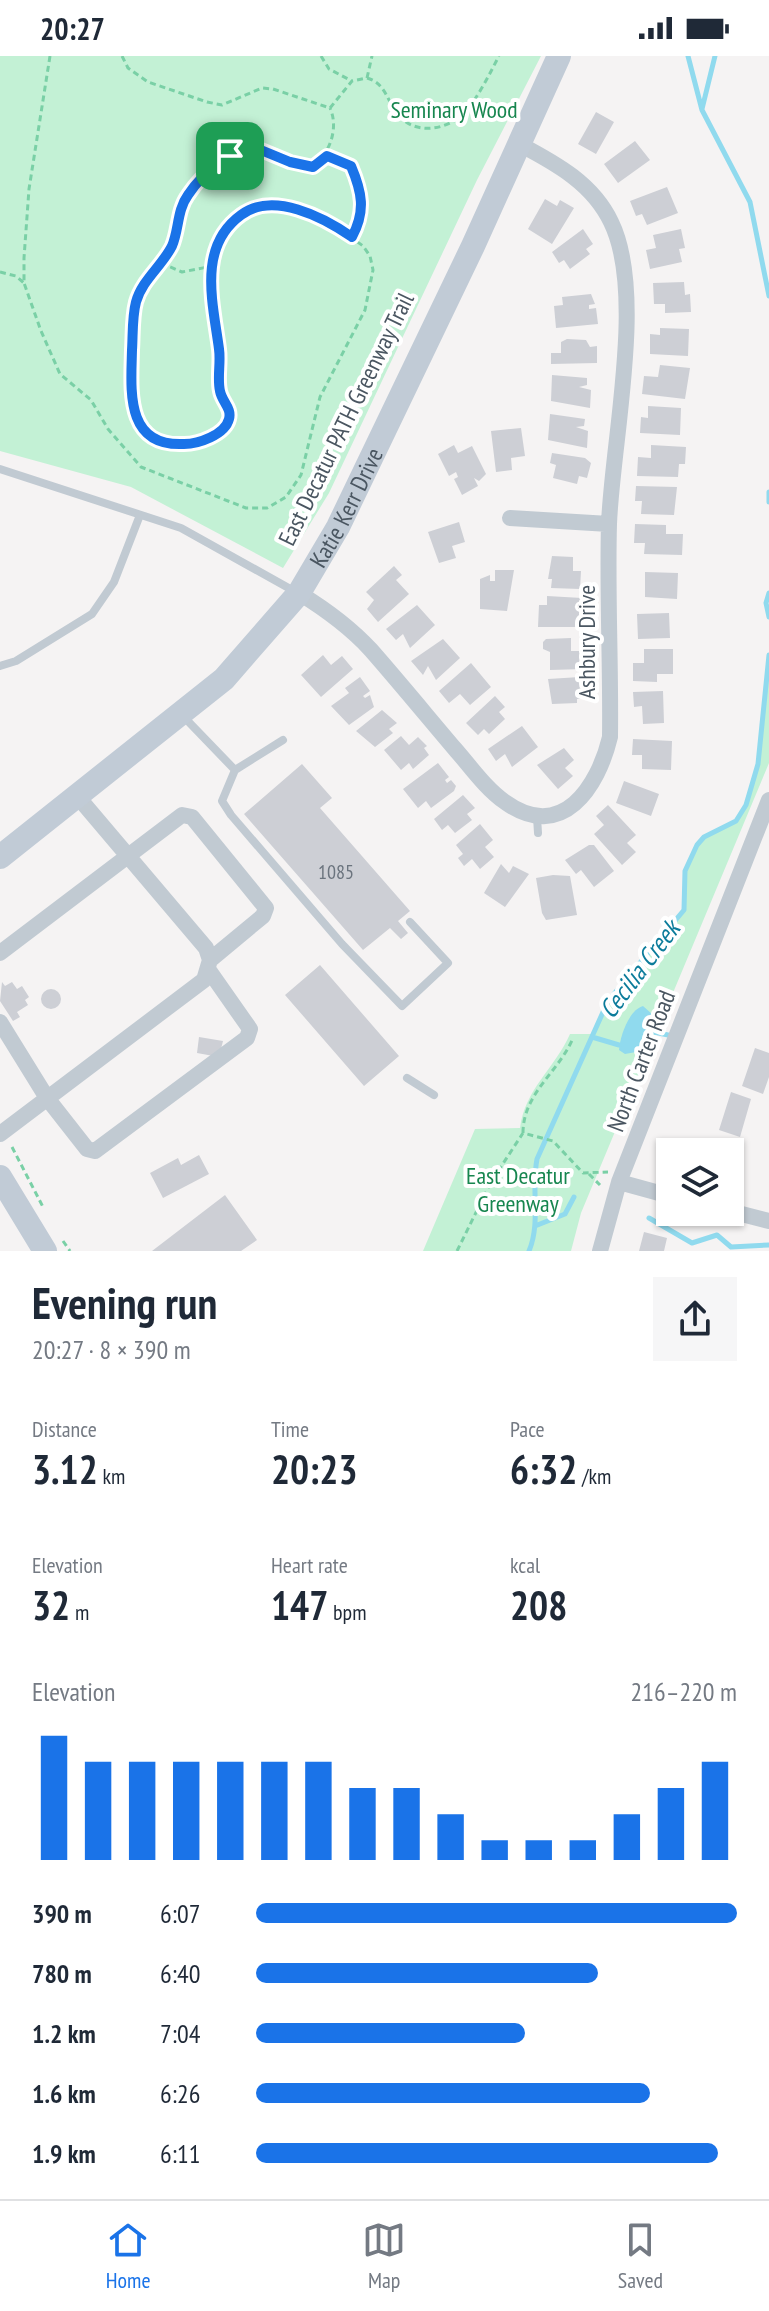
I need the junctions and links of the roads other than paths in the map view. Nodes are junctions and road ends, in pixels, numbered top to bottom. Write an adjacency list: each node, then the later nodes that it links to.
1 (559, 56): 2 (street, Katie Kerr Drive)
2 (521, 145): 6 (street, Ashbury Drive); 7 (street, Katie Kerr Drive)
3 (0, 469): 4 (lane)
4 (140, 515): 7 (lane); 8 (lane)
5 (510, 518): 6 (street)
6 (609, 524): 7 (street, Ashbury Drive)
7 (299, 593): 9 (street, Katie Kerr Drive)
8 (0, 666)
9 (181, 714): 11 (lane); 12 (street, Katie Kerr Drive)
10 (283, 740): 11 (lane)
11 (235, 770): 16 (lane)
12 (78, 797): 14 (street); 15 (street, Katie Kerr Drive)
13 (769, 800): 25 (street, North Carter Road)
14 (128, 855): 17 (street); 18 (street); 18 (street)
15 (0, 857)
16 (410, 922)
17 (0, 953)
18 (209, 965): 22 (street); 22 (street)
19 (0, 1022): 22 (street)
20 (407, 1078): 21 (lane)
21 (434, 1095)
22 (47, 1098): 23 (street)
23 (3, 1131)
24 (0, 1177): 29 (street)
25 (619, 1182): 26 (street); 30 (street, North Carter Road)
26 (656, 1192)
27 (744, 1215): 28 (street)
28 (769, 1221)
29 (54, 1245)
30 (600, 1251)

